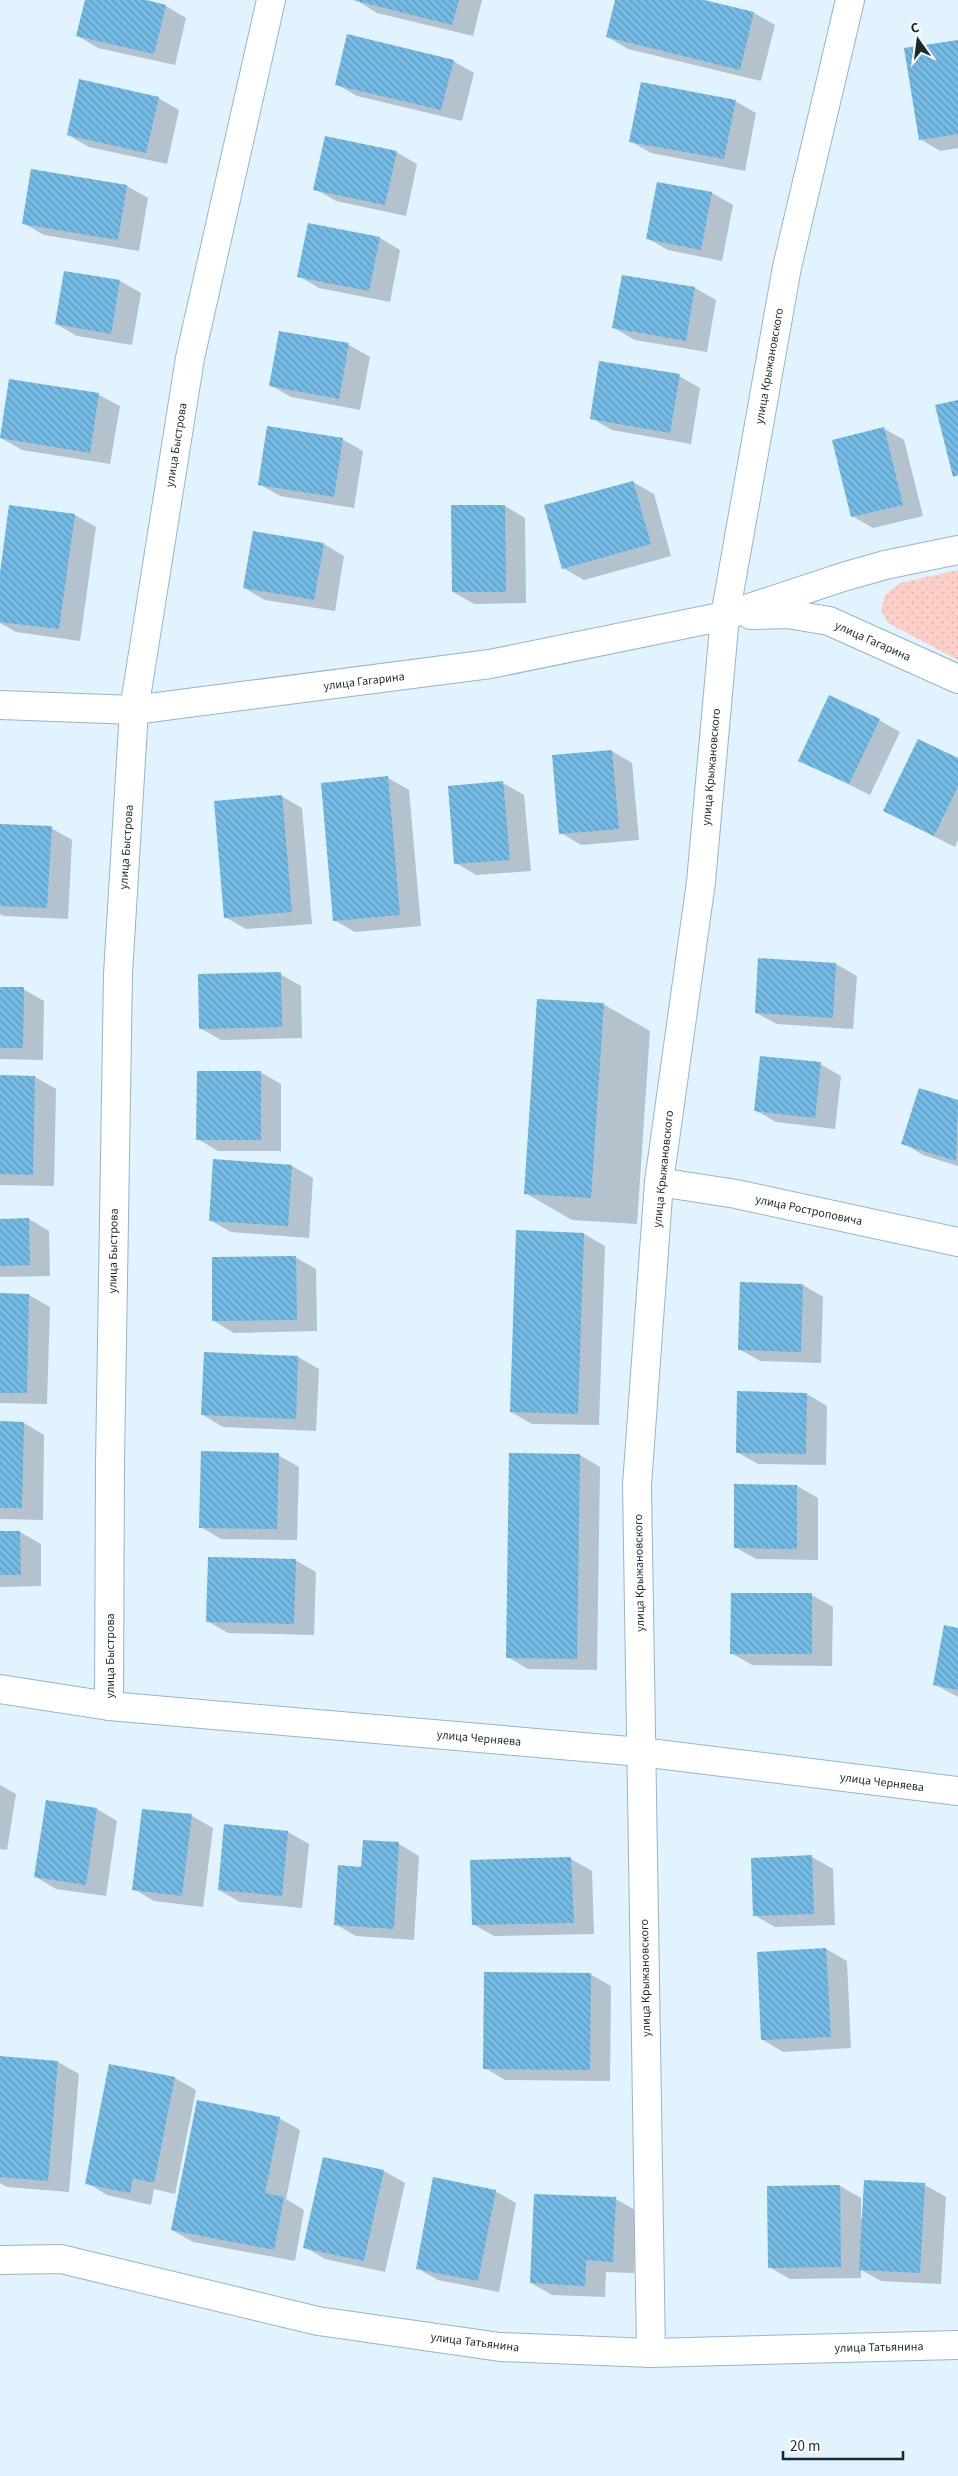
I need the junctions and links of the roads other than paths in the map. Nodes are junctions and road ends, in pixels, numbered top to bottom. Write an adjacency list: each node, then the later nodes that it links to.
1 (271, 0): 7 (street, улица Быстрова)
2 (850, 0): 4 (street, улица Крыжановского)
3 (958, 550): 4 (street, улица Гагарина)
4 (725, 616): 5 (street, улица Гагарина); 7 (street, улица Гагарина); 8 (street, улица Крыжановского)
5 (958, 679)
6 (0, 705): 7 (street, улица Гагарина)
7 (134, 710): 11 (street, улица Быстрова)
8 (659, 1182): 9 (street, улица Ростроповича); 12 (street, улица Крыжановского)
9 (958, 1242)
10 (0, 1689): 11 (street, улица Черняева)
11 (110, 1706): 12 (street, улица Черняева)
12 (642, 1752): 13 (street, улица Черняева); 16 (street, улица Крыжановского)
13 (958, 1791)
14 (0, 2260): 16 (street, улица Татьянина)
15 (958, 2346): 16 (street, улица Татьянина)
16 (651, 2353)

